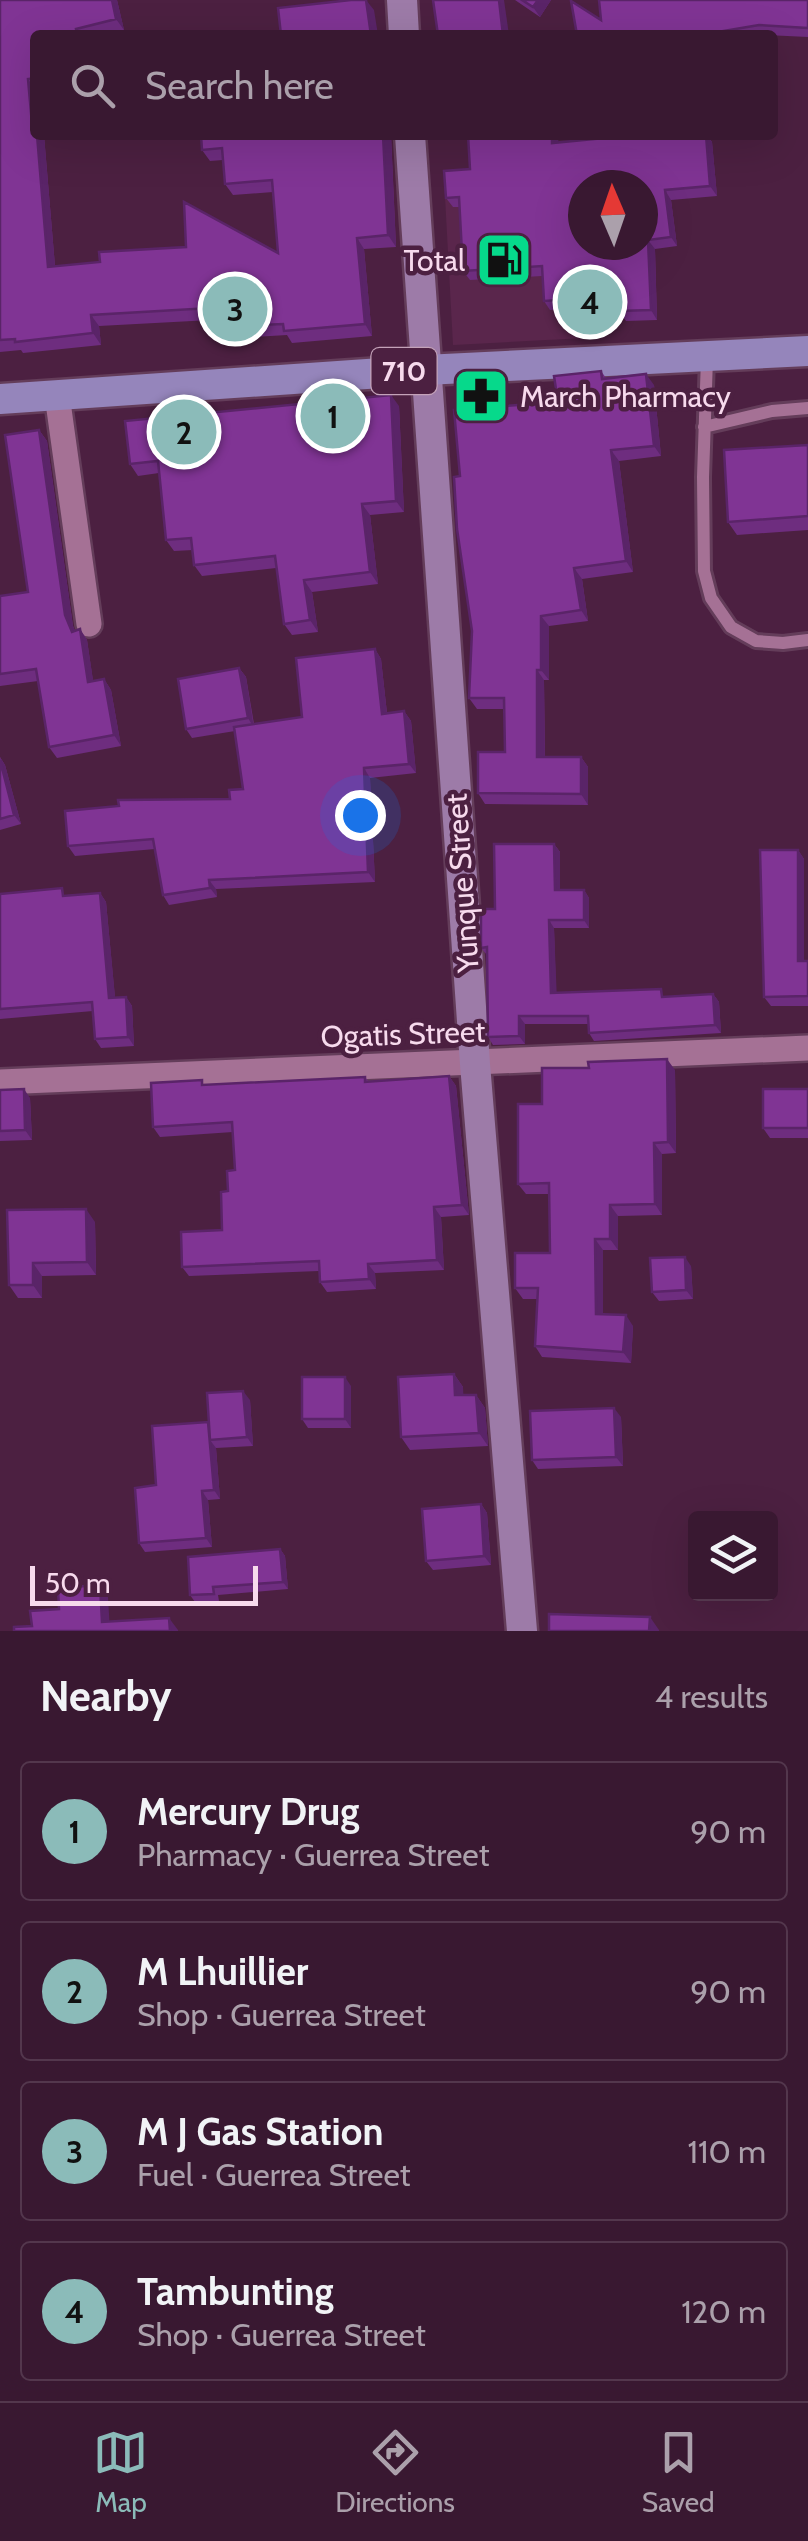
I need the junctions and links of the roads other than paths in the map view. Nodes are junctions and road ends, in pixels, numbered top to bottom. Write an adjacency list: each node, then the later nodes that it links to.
1 (402, 0): 2 (street)
2 (404, 30)
3 (410, 140): 6 (street, Yunque Street)
4 (808, 350): 5 (main road, 710)
5 (707, 356): 6 (main road, 710); 10 (lane)
6 (425, 370): 7 (main road, 710); 14 (street, Yunque Street)
7 (57, 395): 8 (main road, 710); 11 (street)
8 (0, 398)
9 (808, 408): 10 (lane)
10 (704, 426): 12 (lane)
11 (89, 624)
12 (808, 640)
13 (808, 1048): 14 (street, Ogatis Street)
14 (475, 1064): 15 (street, Ogatis Street); 16 (street, Yunque Street)
15 (0, 1082)
16 (522, 1631)

